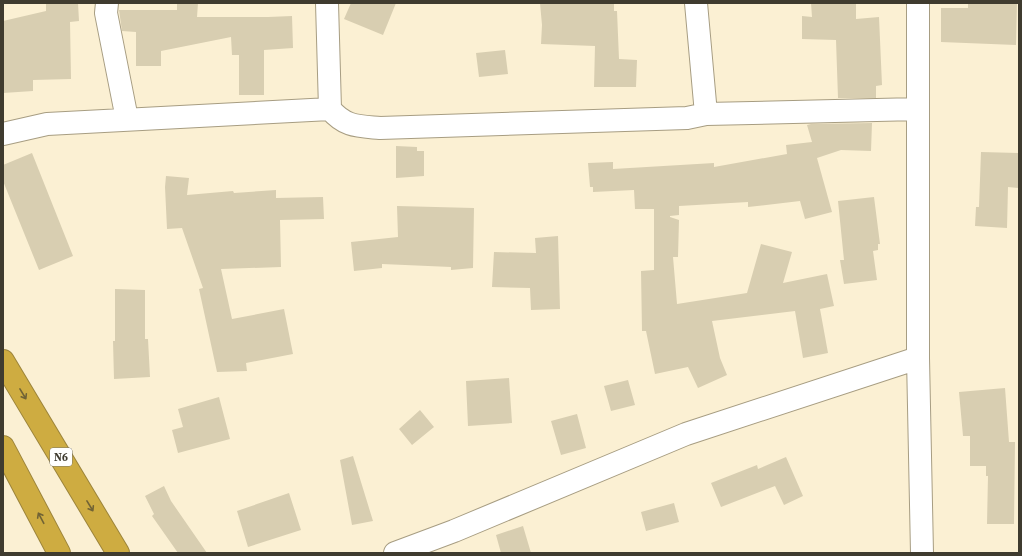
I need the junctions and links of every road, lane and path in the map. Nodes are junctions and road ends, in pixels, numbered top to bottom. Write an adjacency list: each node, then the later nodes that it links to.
1 (107, 3): 8 (street)
2 (327, 3): 5 (street)
3 (696, 3): 7 (street)
4 (918, 3): 6 (street)
5 (330, 109): 7 (street); 8 (street)
6 (918, 109): 7 (street); 10 (street)
7 (706, 114)
8 (127, 120): 9 (street)
9 (3, 134)
10 (918, 358): 15 (street); 16 (street)
11 (3, 361): 14 (highway, N6, one-way to 14)
12 (3, 447): 13 (highway, one-way to 12)
13 (59, 553)
14 (118, 553)
15 (395, 553)
16 (922, 553)

